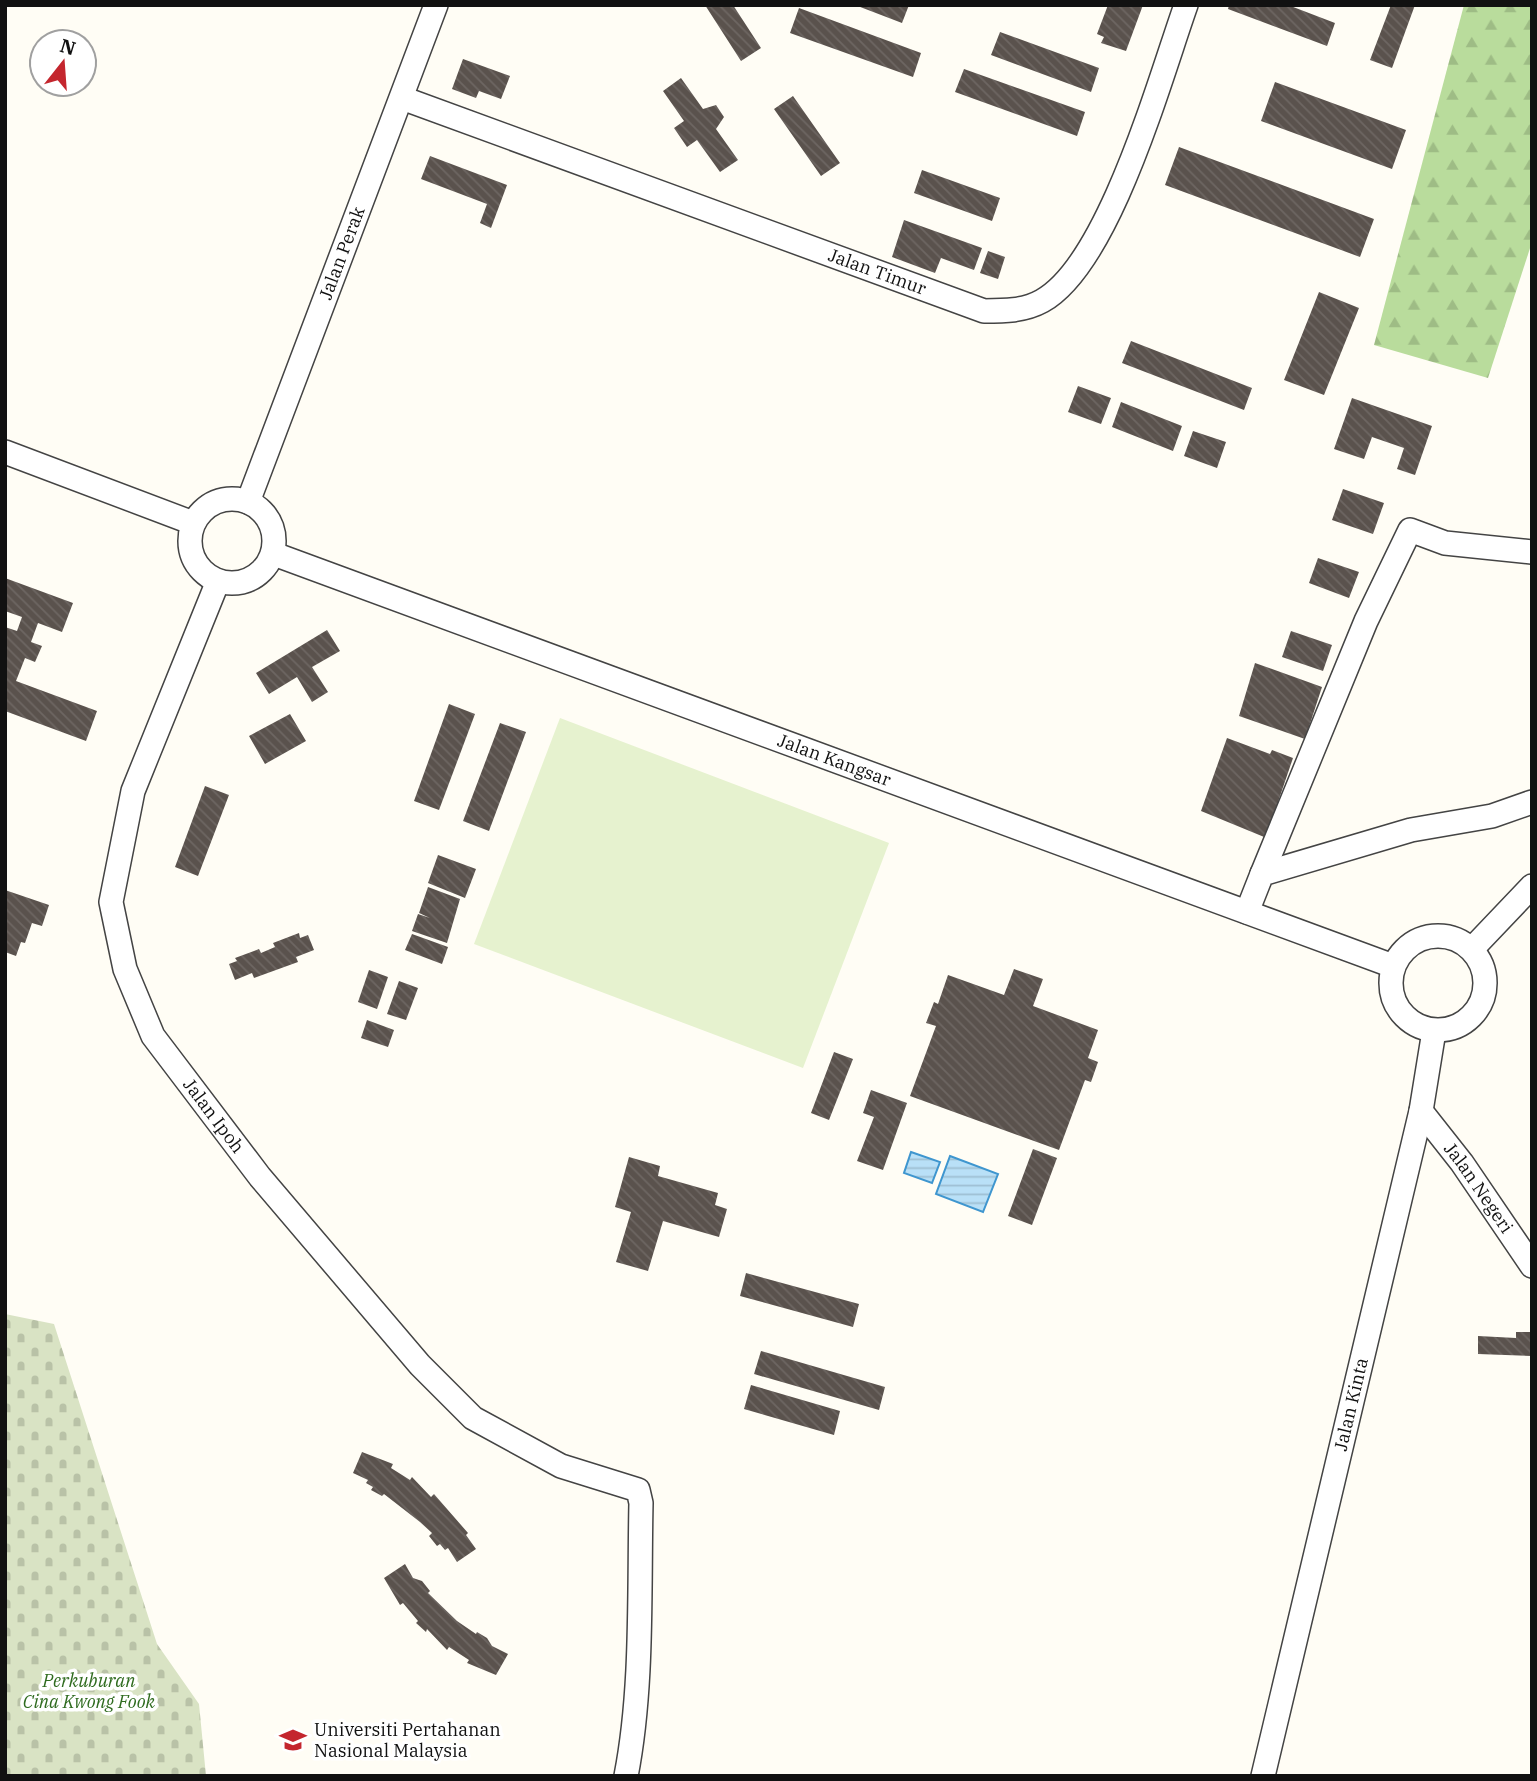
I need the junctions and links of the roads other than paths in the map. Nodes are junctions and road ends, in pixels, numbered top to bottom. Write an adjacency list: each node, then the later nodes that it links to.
1 (436, 5): 3 (street, Jalan Perak)
2 (1186, 5): 3 (street, Jalan Timur)
3 (402, 98): 5 (street, Jalan Perak)
4 (5, 452): 6 (street)
5 (248, 502): 6 (street); 8 (street)
6 (193, 523): 9 (street)
7 (1532, 552): 11 (street)
8 (274, 554): 9 (street); 13 (street, Jalan Kangsar)
9 (218, 581): 19 (street, Jalan Ipoh)
10 (1532, 802): 11 (street)
11 (1262, 874): 13 (street)
12 (1532, 886): 14 (street)
13 (1247, 912): 15 (street, Jalan Kangsar)
14 (1472, 949): 15 (street); 16 (street)
15 (1393, 966): 16 (street)
16 (1434, 1031): 17 (street, Jalan Kinta)
17 (1421, 1111): 18 (street, Jalan Negeri); 20 (street, Jalan Kinta)
18 (1532, 1266)
19 (626, 1776)
20 (1263, 1776)

